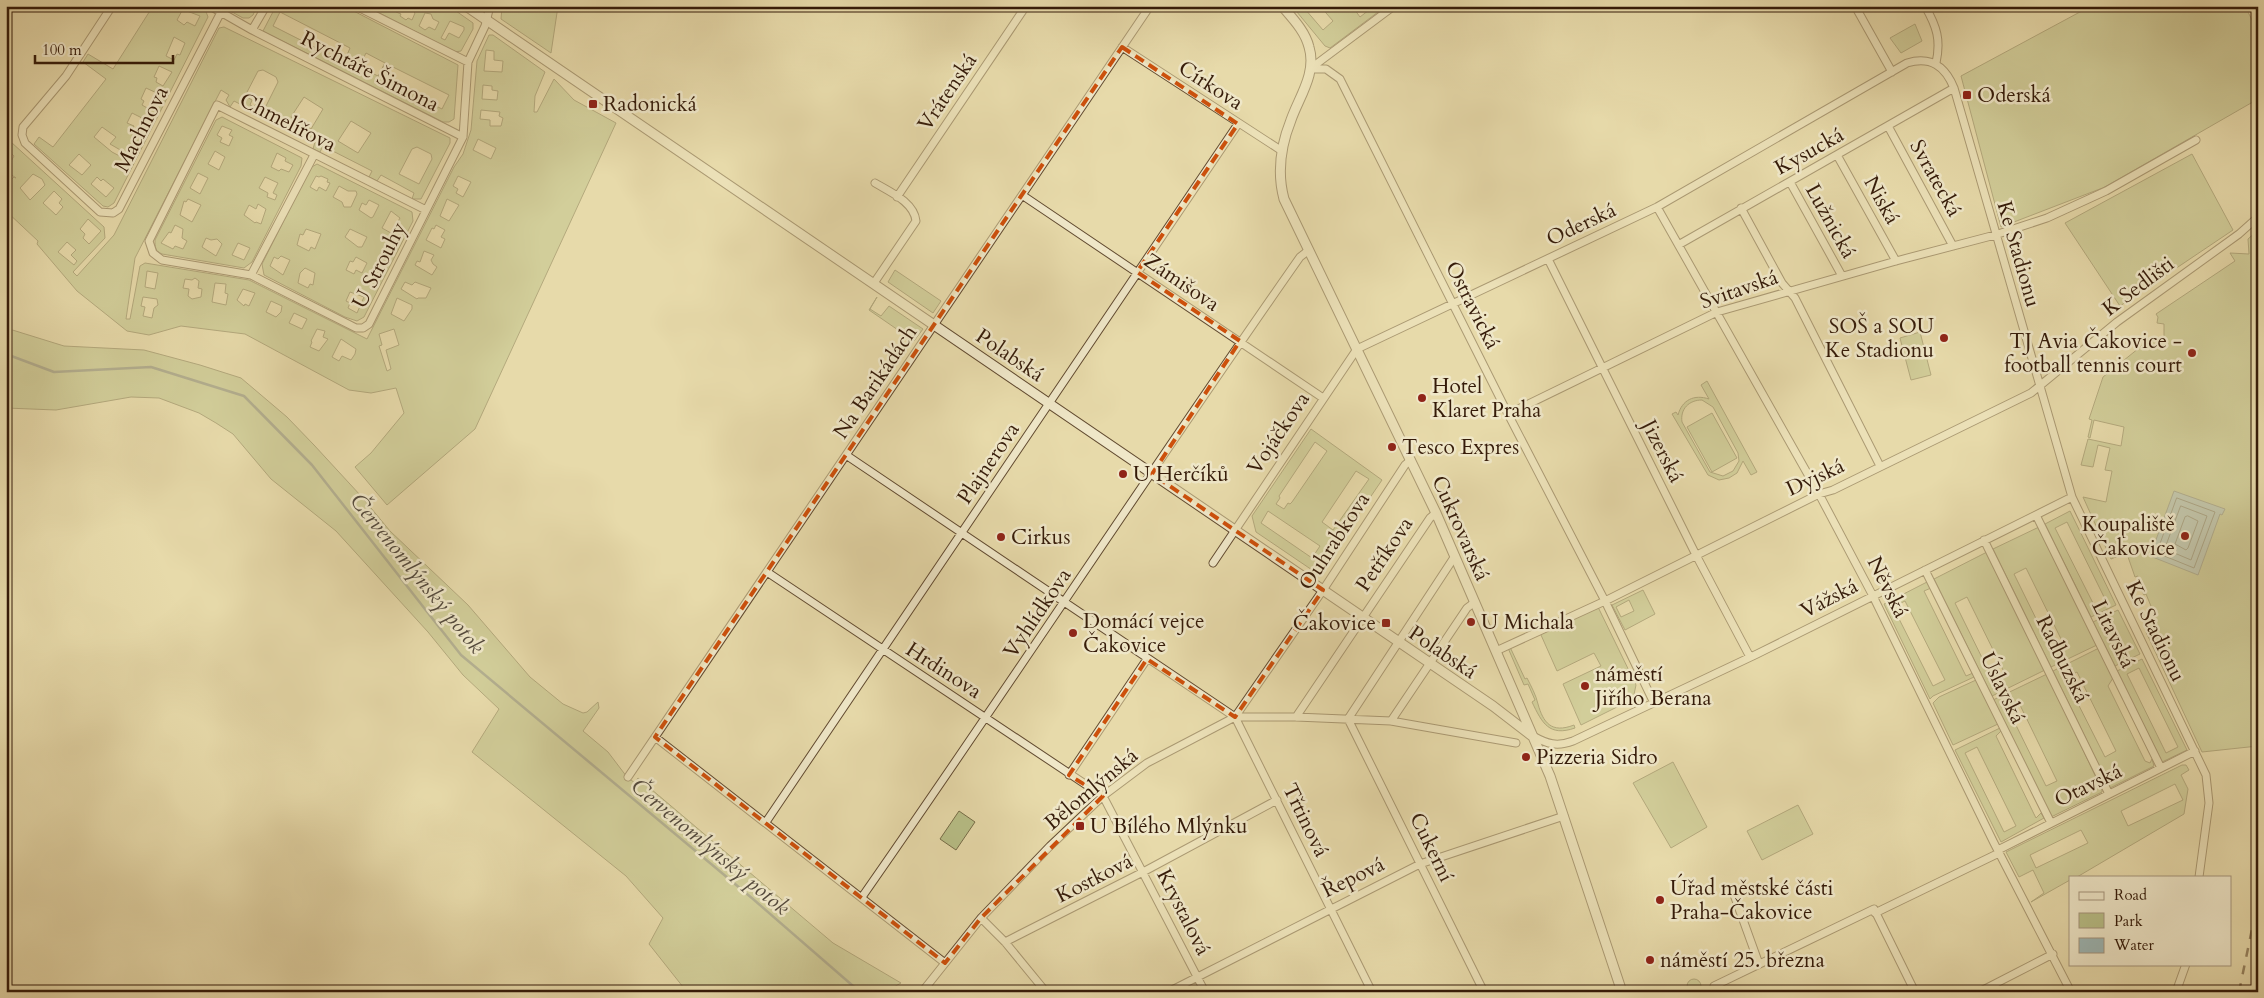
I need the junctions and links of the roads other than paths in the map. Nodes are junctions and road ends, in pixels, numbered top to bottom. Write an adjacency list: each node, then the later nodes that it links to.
1 (112, 6): 13 (street, Machnova)
2 (210, 6): 13 (street, Rychtáře Šimona)
3 (266, 6): 15 (street)
4 (356, 6): 17 (street)
5 (466, 6): 14 (street, Polabská)
6 (490, 6): 14 (street)
7 (1026, 6): 32 (street, Vrátenská)
8 (1150, 6): 16 (street, Na Barikádách)
9 (1282, 6): 19 (street, Cukrovarská)
10 (1394, 6): 19 (street)
11 (1855, 6): 20 (street)
12 (1925, 6): 18 (street)
13 (221, 12): 15 (street, Rychtáře Šimona)
14 (486, 20): 17 (street, U Strouhy); 47 (street, Polabská)
15 (252, 30): 24 (street, Rychtáře Šimona)
16 (1122, 47): 22 (street, Církova); 31 (street, Na Barikádách)
17 (468, 62): 24 (street, U Strouhy)
18 (1936, 63): 20 (street); 21 (street, Ke Stadionu)
19 (1311, 69): 26 (street, Cukrovarská); 49 (street, Ostravická)
20 (1892, 72): 33 (street, Oderská)
21 (1954, 88): 23 (street, Kysucká); 37 (street, Ke Stadionu)
22 (1238, 124): 26 (street, Církova); 44 (street, Plajnerova)
23 (1888, 126): 28 (street, Kysucká); 40 (street, Svratecká)
24 (463, 138): 35 (street, U Strouhy)
25 (2196, 140): 37 (street, Svitavská)
26 (1282, 150): 41 (street, Cukrovarská)
27 (314, 155): 35 (street, Chmelířova); 38 (street, Chmelířova); 45 (street)
28 (1837, 155): 29 (street, Kysucká); 43 (street, Niská)
29 (1790, 182): 34 (street, Kysucká); 46 (street, Lužnická)
30 (875, 183): 32 (street)
31 (1022, 195): 44 (street, Zámišova); 51 (street, Na Barikádách)
32 (897, 197): 47 (street)
33 (1657, 207): 39 (street, Něvská); 42 (street, Oderská)
34 (1741, 208): 39 (street, Kysucká); 48 (street)
35 (426, 210): 45 (street, U Strouhy)
36 (2258, 217): 55 (street, K Sedlišti)
37 (1995, 236): 40 (street, Svitavská); 55 (street, Ke Stadionu)
38 (149, 241): 45 (street, U Strouhy)
39 (1680, 244): 50 (street, Něvská)
40 (1954, 246): 43 (street, Svitavská)
41 (1308, 250): 52 (street, Vyhlídkova); 53 (street, Cukrovarská)
42 (1548, 259): 49 (street, Oderská); 54 (street, Jizerská)
43 (1896, 261): 46 (street, Svitavská)
44 (1137, 272): 52 (street, Zámišova); 57 (street, Plajnerova)
45 (251, 275)
46 (1842, 276): 48 (street, Svitavská)
47 (874, 283): 51 (street, Polabská)
48 (1788, 291): 50 (street, Svitavská); 61 (street)
49 (1453, 304): 53 (street, Oderská); 58 (street, Ostravická)
50 (1717, 312): 54 (street, Svitavská); 63 (street, Něvská)
51 (934, 325): 57 (street, Polabská); 59 (street, Na Barikádách)
52 (1240, 342): 56 (street, Zámišova); 62 (street, Vyhlídkova)
53 (1357, 349): 56 (street, Vojáčkova); 60 (street, Cukrovarská)
54 (1602, 366): 58 (street, Svitavská); 70 (street, Jizerská)
55 (2040, 386): 61 (street, Dyjská); 64 (street, Ke Stadionu)
56 (1323, 398): 67 (street, Vojáčkova)
57 (1050, 404): 62 (street, Polabská); 68 (street, Plajnerova)
58 (1508, 414): 77 (street, Ostravická)
59 (846, 455): 68 (street); 74 (street, Na Barikádách)
60 (1411, 460): 65 (street, Cukrovarská); 75 (street, Ouhrabkova)
61 (1880, 466): 63 (street, Dyjská)
62 (1152, 474): 67 (street, Polabská); 78 (street, Vyhlídkova)
63 (1819, 494): 70 (street, Dyjská); 76 (street, Něvská)
64 (2072, 497): 66 (street, Vážská); 96 (street, Ke Stadionu)
65 (1436, 513): 71 (street, Cukrovarská); 80 (street, Petříkova)
66 (2036, 515): 69 (street, Vážská); 97 (street, Litavská)
67 (1234, 530): 72 (street, Vojáčkova); 75 (street, Polabská)
68 (962, 534): 78 (street); 82 (street, Plajnerova)
69 (1984, 540): 73 (street, Vážská); 100 (street, Radbuzská)
70 (1696, 555): 77 (street, Dyjská); 84 (street, Jizerská)
71 (1455, 556): 79 (street, Cukrovarská); 81 (street)
72 (1213, 563)
73 (1925, 570): 76 (street, Vážská); 105 (street, Úslavská)
74 (767, 572): 82 (street, Hrdinova); 94 (street, Na Barikádách)
75 (1322, 590): 80 (street, Polabská); 88 (street, Ouhrabkova)
76 (1874, 596): 84 (street, Vážská); 106 (street, Něvská)
77 (1605, 601): 83 (street); 87 (street)
78 (1064, 602): 85 (street); 90 (street, Vyhlídkova)
79 (1475, 602): 83 (street, Cukrovarská); 86 (street)
80 (1362, 618): 81 (street, Polabská); 89 (street, Petříkova)
81 (1399, 643): 86 (street, Polabská); 91 (street)
82 (883, 651): 90 (street, Hrdinova); 104 (street, Plajnerova)
83 (1496, 651): 93 (street, Cukrovarská)
84 (1750, 657): 87 (street, Vážská)
85 (1146, 659): 88 (street); 98 (street)
86 (1430, 664): 92 (street); 93 (street, Polabská)
87 (1654, 702): 93 (street)
88 (1235, 717): 89 (street, Bělomlýnská); 101 (street, Bělomlýnská); 102 (street, Třtinová)
89 (1296, 717): 91 (street, Bělomlýnská)
90 (986, 719): 98 (street, Hrdinova); 111 (street, Vyhlídkova)
91 (1348, 719): 92 (street, Bělomlýnská); 107 (street, Cukerní)
92 (1391, 721): 95 (street, Bělomlýnská)
93 (1532, 736): 103 (street, Cukrovarská)
94 (655, 737): 99 (street, Na Barikádách); 104 (street)
95 (1516, 743)
96 (2195, 751): 97 (street, Otavská); 109 (street, Ke Stadionu)
97 (2162, 768): 100 (street, Otavská)
98 (1069, 775): 101 (street, Hrdinova)
99 (628, 777)
100 (2109, 794): 105 (street, Otavská)
101 (1103, 796): 108 (street, Krystalová); 114 (street, Bělomlýnská)
102 (1277, 800): 108 (street, Kostková); 112 (street, Třtinová)
103 (1564, 816): 107 (street, Řepová); 128 (street, Cukrovarská)
104 (766, 822): 111 (street)
105 (2051, 822): 106 (street, Otavská)
106 (1998, 851): 113 (street, Otavská); 116 (street, Něvská)
107 (1420, 864): 112 (street, Řepová); 127 (street, Cukerní)
108 (1143, 872): 115 (street, Kostková); 120 (street, Krystalová)
109 (2199, 876)
110 (1733, 892): 118 (street)
111 (862, 897): 117 (street)
112 (1330, 908): 120 (street, Řepová); 126 (street, Třtinová)
113 (1875, 911): 118 (street, Otavská); 129 (street)
114 (981, 918): 115 (street); 117 (street, Bělomlýnská)
115 (1005, 942): 123 (street)
116 (2052, 954): 130 (street); 131 (street, Něvská)
117 (945, 962): 122 (street, Bělomlýnská)
118 (1759, 964): 121 (street, Otavská)
119 (2185, 966): 132 (street)
120 (1198, 977): 124 (street, Řepová); 125 (street, Krystalová)
121 (1714, 986)
122 (922, 992)
123 (1046, 992)
124 (1168, 992)
125 (1205, 992)
126 (1372, 992)
127 (1484, 992)
128 (1622, 992)
129 (1915, 992)
130 (1979, 992)
131 (2071, 992)
132 (2176, 992)

